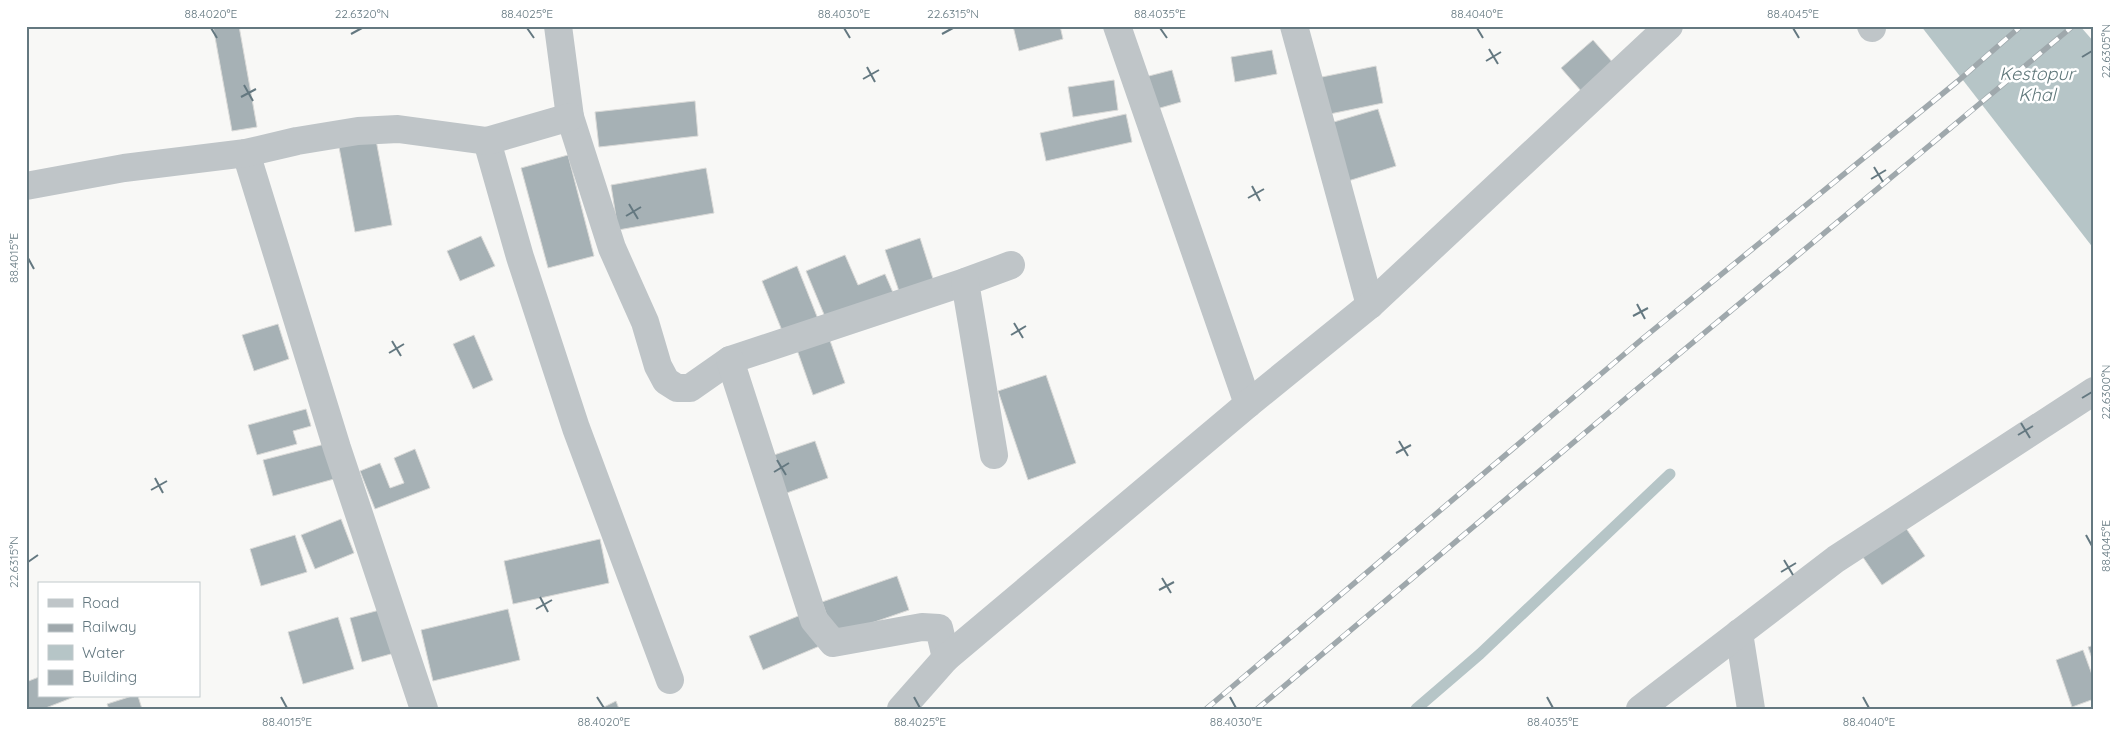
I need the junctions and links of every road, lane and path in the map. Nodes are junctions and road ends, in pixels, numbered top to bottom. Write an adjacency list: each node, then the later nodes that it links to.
1 (558, 26): 5 (street)
2 (1117, 26): 14 (street)
3 (1294, 26): 11 (street)
4 (1669, 26): 11 (street)
5 (570, 117): 6 (street); 12 (street)
6 (487, 141): 7 (street); 18 (street)
7 (246, 153): 8 (street); 19 (street)
8 (26, 186)
9 (1010, 265): 10 (street)
10 (965, 282): 12 (street); 15 (street)
11 (1370, 305): 14 (street)
12 (730, 360): 17 (street)
13 (2094, 391): 16 (street)
14 (1248, 404): 17 (street)
15 (994, 455)
16 (1739, 633): 21 (street); 22 (street)
17 (946, 658): 20 (street)
18 (670, 680)
19 (424, 709)
20 (901, 709)
21 (1640, 709)
22 (1751, 709)

